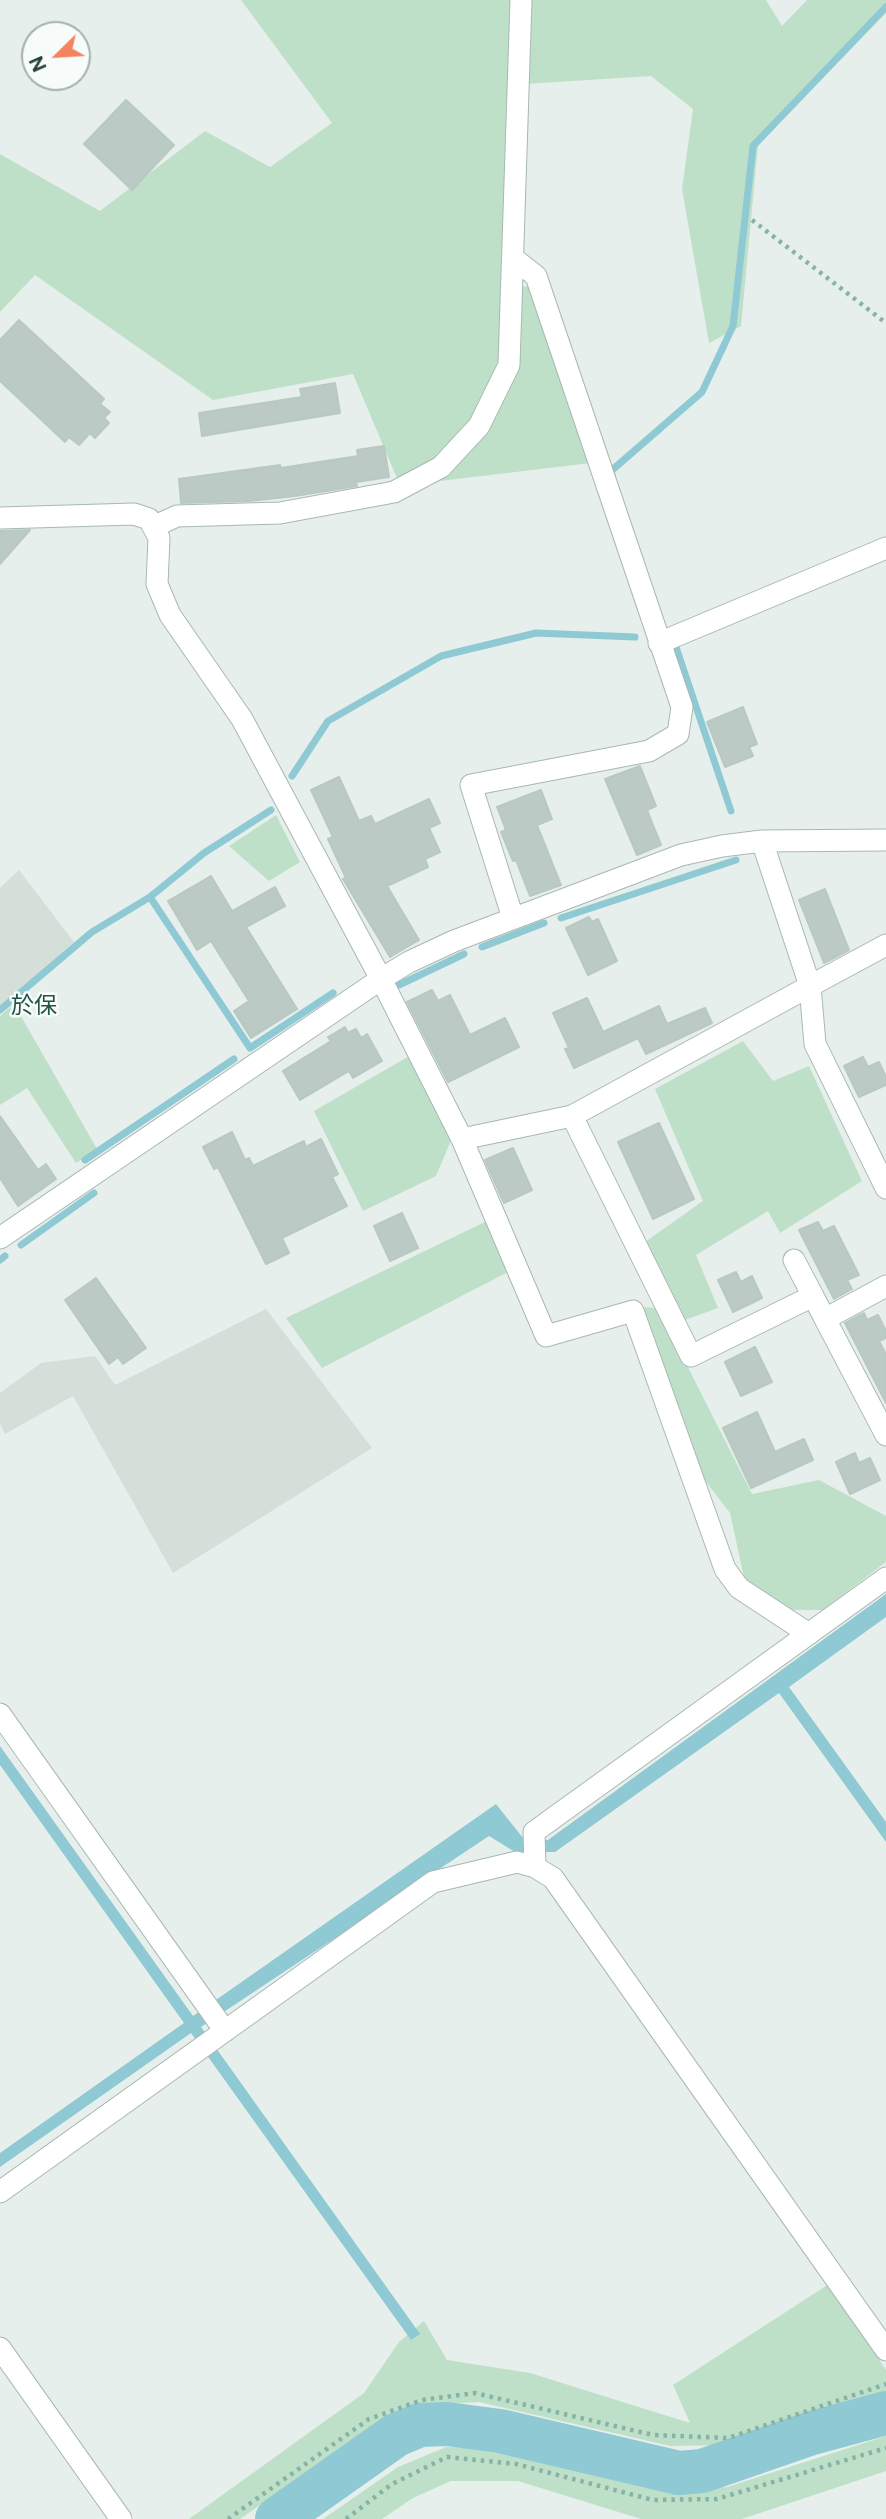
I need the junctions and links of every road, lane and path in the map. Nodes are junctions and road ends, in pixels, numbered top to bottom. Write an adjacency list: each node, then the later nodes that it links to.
1 (521, 0): 3 (street)
2 (752, 220): 4 (path)
3 (513, 258): 6 (street); 8 (street)
4 (886, 323)
5 (0, 519): 6 (street)
6 (155, 526): 13 (street)
7 (886, 548): 8 (street)
8 (659, 643): 11 (street)
9 (886, 840): 10 (street)
10 (762, 841): 11 (street); 14 (street)
11 (513, 918): 13 (street)
12 (886, 945): 14 (street)
13 (381, 979): 16 (street); 18 (street)
14 (810, 986): 15 (street); 17 (street)
15 (572, 1116): 16 (street); 21 (street)
16 (462, 1139): 25 (street)
17 (886, 1188)
18 (0, 1238)
19 (794, 1260): 21 (street)
20 (886, 1286): 22 (street)
21 (813, 1296): 22 (street)
22 (825, 1319): 23 (street)
23 (886, 1435)
24 (886, 1578): 25 (street)
25 (809, 1634): 27 (street)
26 (0, 1714): 28 (street)
27 (535, 1867): 28 (street); 31 (street)
28 (212, 2029): 29 (street)
29 (0, 2192)
30 (0, 2348): 34 (street)
31 (886, 2350)
32 (886, 2384): 35 (path)
33 (886, 2448): 36 (path)
34 (121, 2519)
35 (228, 2519)
36 (346, 2519)

